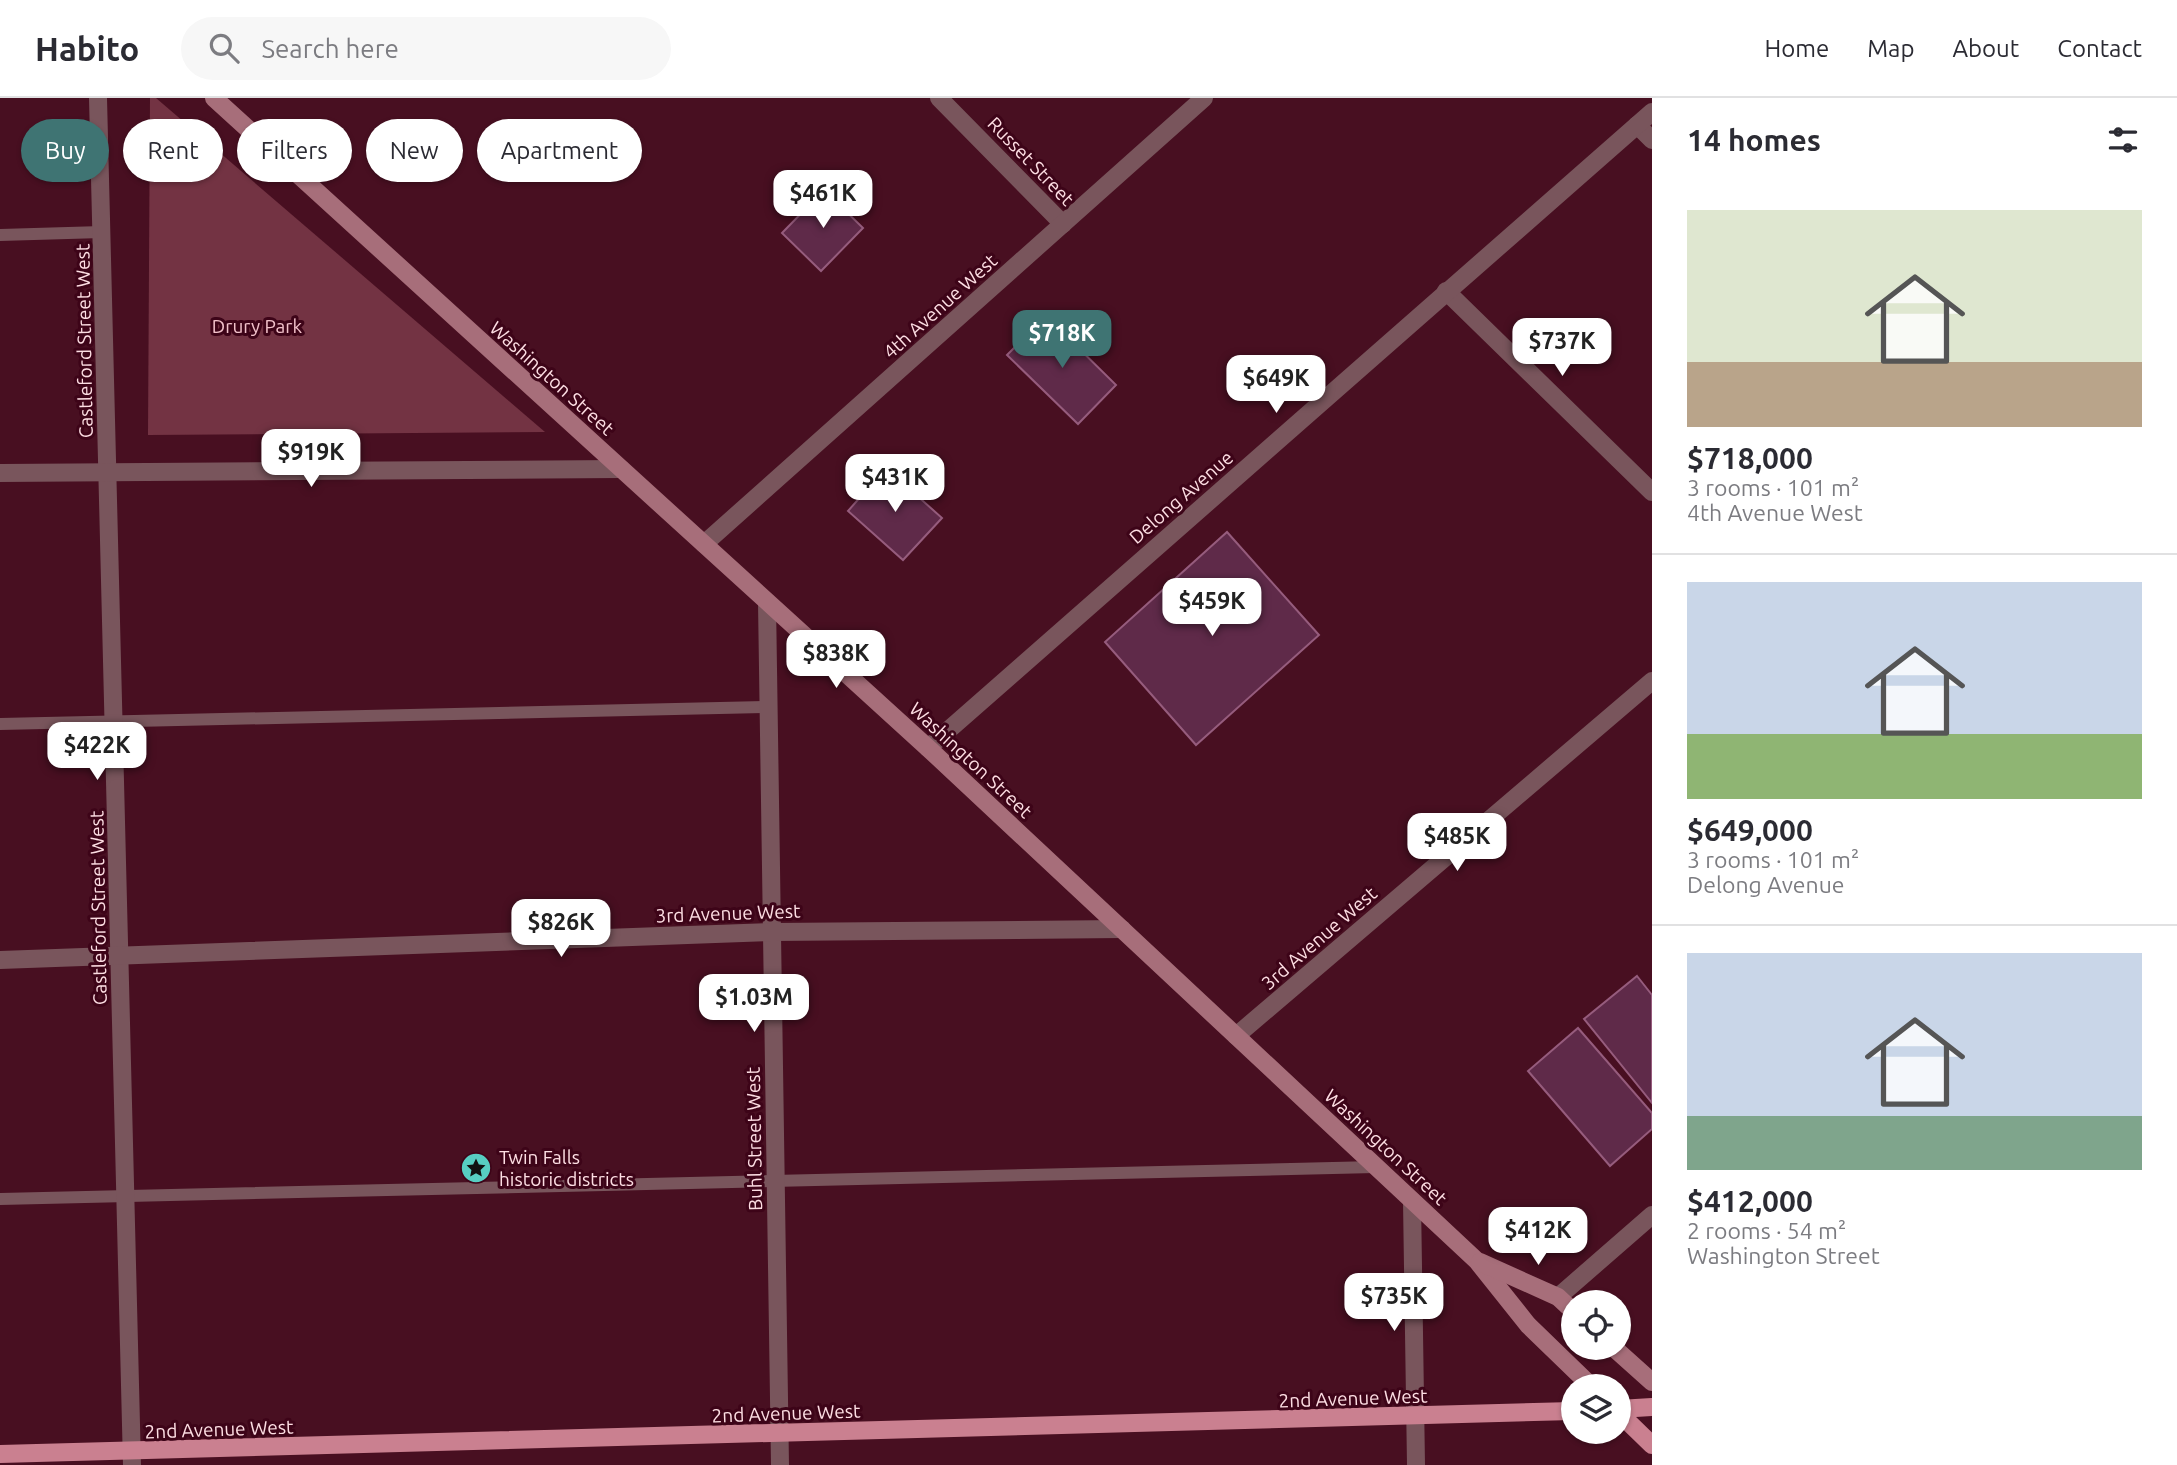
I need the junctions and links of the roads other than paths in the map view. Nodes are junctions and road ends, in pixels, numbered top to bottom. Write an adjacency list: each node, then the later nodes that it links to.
1 (98, 98): 9 (street, Castleford Street West)
2 (214, 98): 12 (main road, Washington Street)
3 (939, 98): 8 (street, Russet Street)
4 (1203, 98): 8 (street, 4th Avenue West)
5 (1652, 112): 6 (street, Delong Avenue)
6 (1637, 125): 7 (street); 11 (street, Delong Avenue)
7 (1652, 140)
8 (1063, 224): 16 (street, 4th Avenue West)
9 (102, 232): 10 (lane); 13 (street, Castleford Street West)
10 (0, 235)
11 (1446, 291): 15 (street); 22 (street, Delong Avenue)
12 (621, 469): 13 (street); 16 (main road, Washington Street)
13 (108, 470): 14 (street); 20 (street, Castleford Street West)
14 (0, 473)
15 (1652, 492)
16 (704, 544): 17 (main road, Washington Street)
17 (767, 602): 19 (street, Buhl Street West); 22 (main road, Washington Street)
18 (1652, 681): 27 (street, 3rd Avenue West)
19 (769, 708): 20 (lane); 24 (street, Buhl Street West)
20 (114, 723): 21 (lane); 25 (street, Castleford Street West)
21 (0, 724)
22 (928, 748): 23 (main road, Washington Street)
23 (1122, 929): 24 (street, 3rd Avenue West); 27 (main road, Washington Street)
24 (772, 932): 25 (street, 3rd Avenue West); 29 (street, Buhl Street West)
25 (120, 956): 26 (street, 3rd Avenue West); 30 (street, Castleford Street West)
26 (0, 960)
27 (1236, 1036): 28 (main road, Washington Street)
28 (1376, 1167): 29 (lane); 32 (main road, Washington Street)
29 (776, 1180): 30 (lane); 45 (street, Buhl Street West)
30 (125, 1196): 31 (lane); 48 (street, Castleford Street West)
31 (0, 1199)
32 (1412, 1200): 34 (main road, Washington Street); 43 (street)
33 (1652, 1215): 35 (street)
34 (1477, 1261): 35 (main road, Washington Street); 38 (main road, Washington Street)
35 (1558, 1297): 36 (main road, Washington Street)
36 (1561, 1300)
37 (1627, 1360): 39 (main road)
38 (1579, 1374)
39 (1652, 1382)
40 (1652, 1407): 41 (main road)
41 (1631, 1410)
42 (1561, 1411): 43 (main road, 2nd Avenue West)
43 (1415, 1417): 45 (main road, 2nd Avenue West); 50 (street)
44 (1631, 1423): 46 (main road)
45 (779, 1434): 48 (main road, 2nd Avenue West); 49 (street, Buhl Street West)
46 (1652, 1445)
47 (0, 1454): 48 (main road, 2nd Avenue West)
48 (132, 1459)
49 (780, 1465)
50 (1416, 1465)

